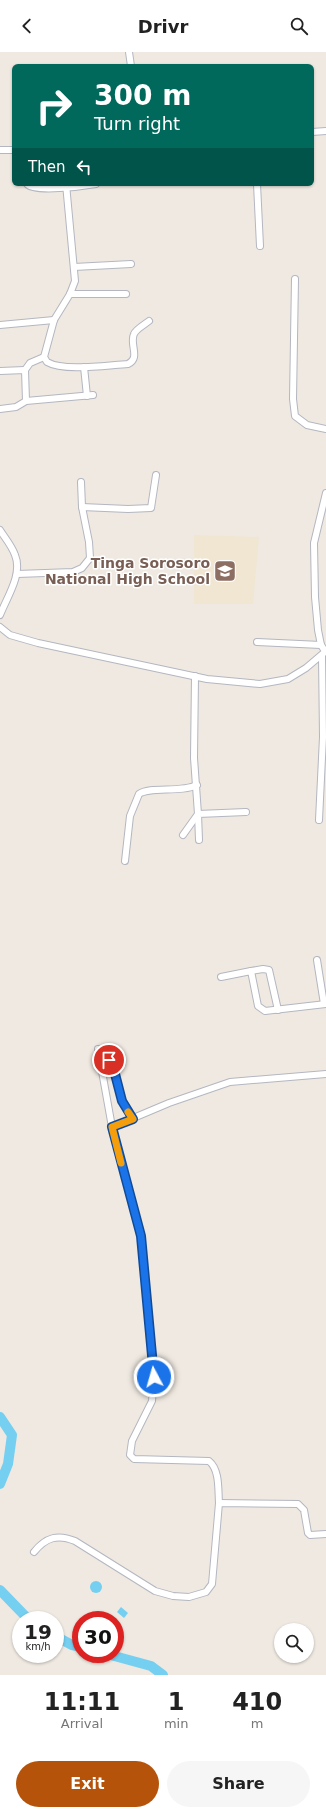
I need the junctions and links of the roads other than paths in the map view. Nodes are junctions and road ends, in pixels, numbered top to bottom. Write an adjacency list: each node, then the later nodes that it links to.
1 (129, 52): 2 (street)
2 (131, 64)
3 (326, 131): 4 (street)
4 (314, 132)
5 (0, 150): 6 (street)
6 (12, 150)
7 (30, 186): 8 (street)
8 (66, 186): 12 (street)
9 (257, 186): 10 (street)
10 (260, 246)
11 (131, 264): 12 (street)
12 (74, 267): 14 (street)
13 (295, 279): 25 (street)
14 (70, 294): 15 (street); 16 (street)
15 (126, 294)
16 (54, 320): 18 (street); 19 (street)
17 (148, 321): 20 (street)
18 (0, 325)
19 (44, 357): 20 (street); 21 (street)
20 (84, 367): 23 (street)
21 (24, 370): 22 (street); 23 (street)
22 (0, 371)
23 (26, 402): 24 (street)
24 (0, 409)
25 (326, 429)
26 (156, 475): 29 (street)
27 (81, 482): 29 (street)
28 (326, 493): 35 (street)
29 (82, 507): 31 (street)
30 (0, 530): 31 (street)
31 (17, 574): 32 (street)
32 (0, 615)
33 (0, 627): 37 (street)
34 (257, 642): 35 (street)
35 (321, 645): 36 (street)
36 (324, 653): 37 (street); 38 (street)
37 (195, 676): 39 (street)
38 (324, 699): 42 (street)
39 (197, 785): 41 (street); 45 (street)
40 (246, 812): 41 (street)
41 (198, 814): 43 (street); 44 (street)
42 (319, 820)
43 (182, 836)
44 (199, 840)
45 (125, 861)
46 (317, 960): 49 (street)
47 (251, 972): 48 (street); 50 (street); 50 (street)
48 (221, 977)
49 (325, 1004): 50 (street)
50 (278, 1010)
51 (326, 1074): 52 (street)
52 (133, 1119): 53 (street); 53 (street)
53 (112, 1127): 54 (street)
54 (219, 1503): 55 (street); 56 (street)
55 (326, 1534)
56 (34, 1552)

